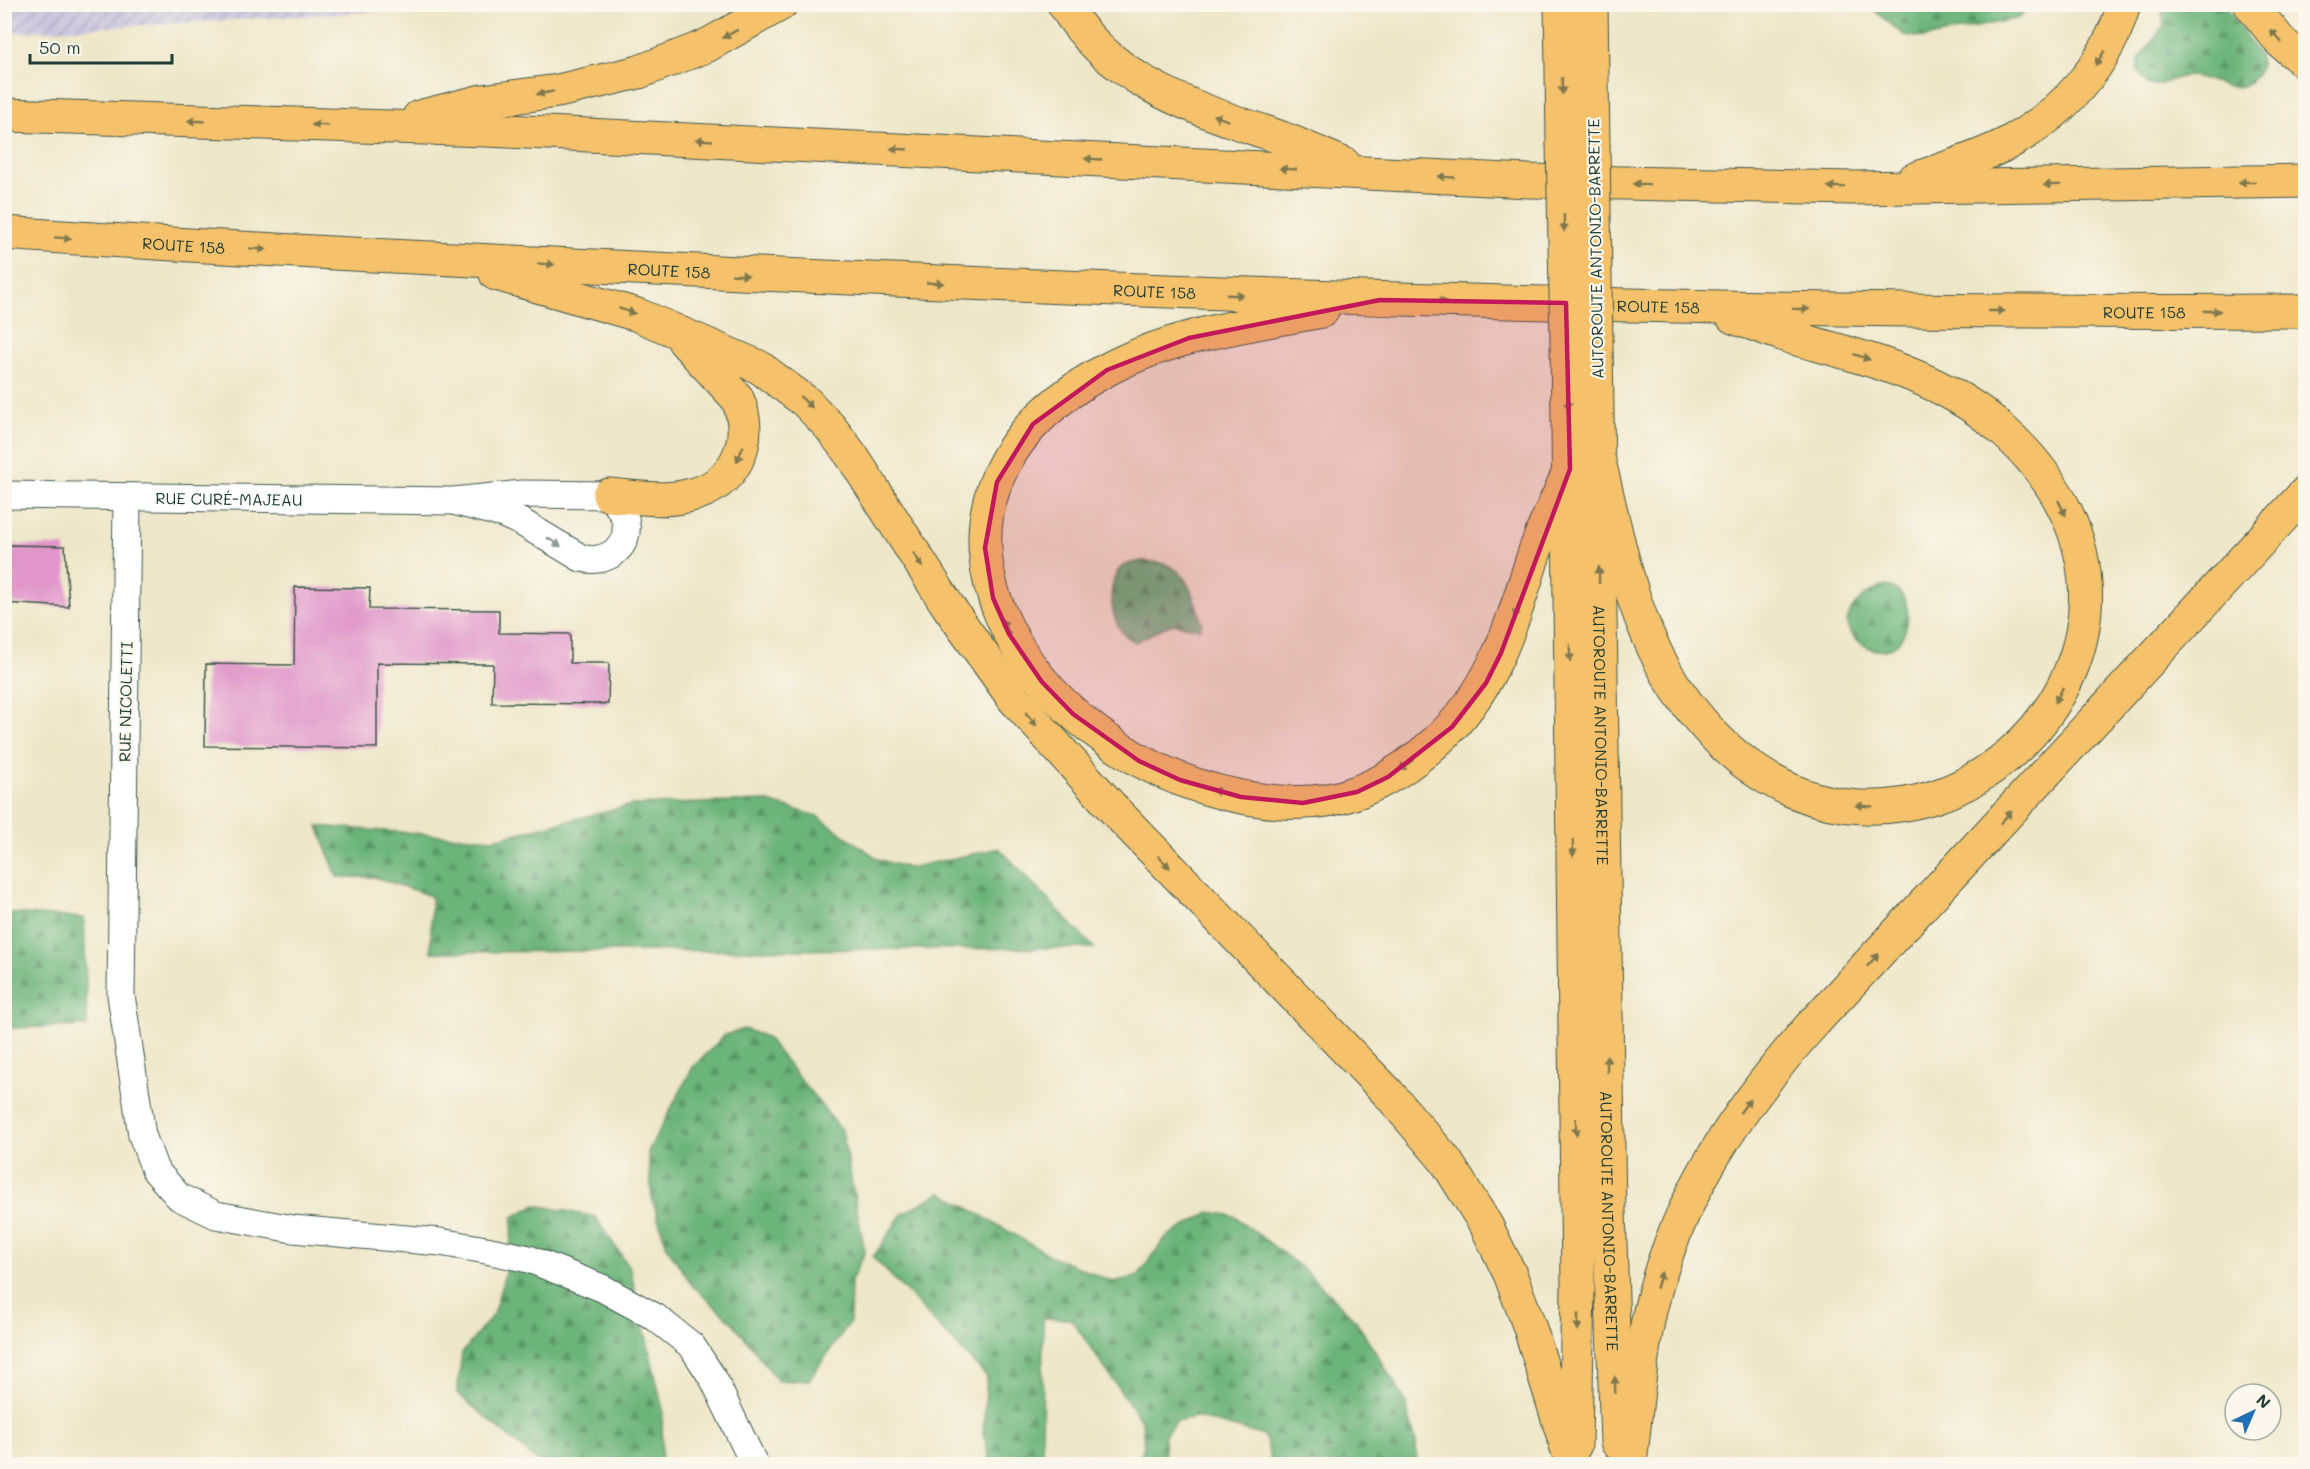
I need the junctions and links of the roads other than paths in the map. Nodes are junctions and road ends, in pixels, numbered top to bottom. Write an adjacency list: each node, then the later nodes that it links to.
1 (781, 4): 11 (highway, one-way to 11)
2 (1064, 4): 13 (highway, one-way to 2)
3 (1591, 4): 8 (highway, AUTOROUTE ANTONIO-BARRETTE)
4 (1603, 4): 8 (highway)
5 (2124, 4): 15 (highway, one-way to 15)
6 (2250, 4): 9 (highway, one-way to 6)
7 (1559, 12): 12 (highway, AUTOROUTE ANTONIO-BARRETTE, one-way to 12)
8 (1592, 43): 12 (highway, AUTOROUTE ANTONIO-BARRETTE)
9 (2306, 63)
10 (4, 115): 11 (highway, one-way to 10)
11 (379, 127): 13 (highway, one-way to 11)
12 (1578, 144): 22 (highway, AUTOROUTE ANTONIO-BARRETTE, bridge)
13 (1367, 173): 15 (highway, one-way to 13)
14 (2306, 181): 15 (highway, one-way to 15)
15 (1894, 187)
16 (4, 233): 17 (highway, ROUTE 158, one-way to 17)
17 (445, 260): 18 (highway, ROUTE 158, one-way to 18); 21 (highway, one-way to 21)
18 (1380, 300): 19 (highway, ROUTE 158, one-way to 19); 22 (highway, one-way to 18)
19 (1700, 306): 20 (highway, ROUTE 158, one-way to 20); 22 (highway, one-way to 22)
20 (2306, 311)
21 (677, 333): 25 (highway, one-way to 25); 29 (highway, one-way to 29)
22 (1584, 461): 29 (highway, AUTOROUTE ANTONIO-BARRETTE, one-way to 29); 30 (highway, AUTOROUTE ANTONIO-BARRETTE, one-way to 22)
23 (2306, 492): 31 (highway, one-way to 23)
24 (4, 495): 26 (street, RUE CURÉ-MAJEAU)
25 (609, 495): 27 (street, RUE CURÉ-MAJEAU); 27 (street, RUE CURÉ-MAJEAU, one-way to 25)
26 (128, 498): 27 (street, RUE CURÉ-MAJEAU); 28 (street, RUE NICOLETTI)
27 (453, 501)
28 (754, 1464)
29 (1573, 1464)
30 (1618, 1464)
31 (1630, 1464)

